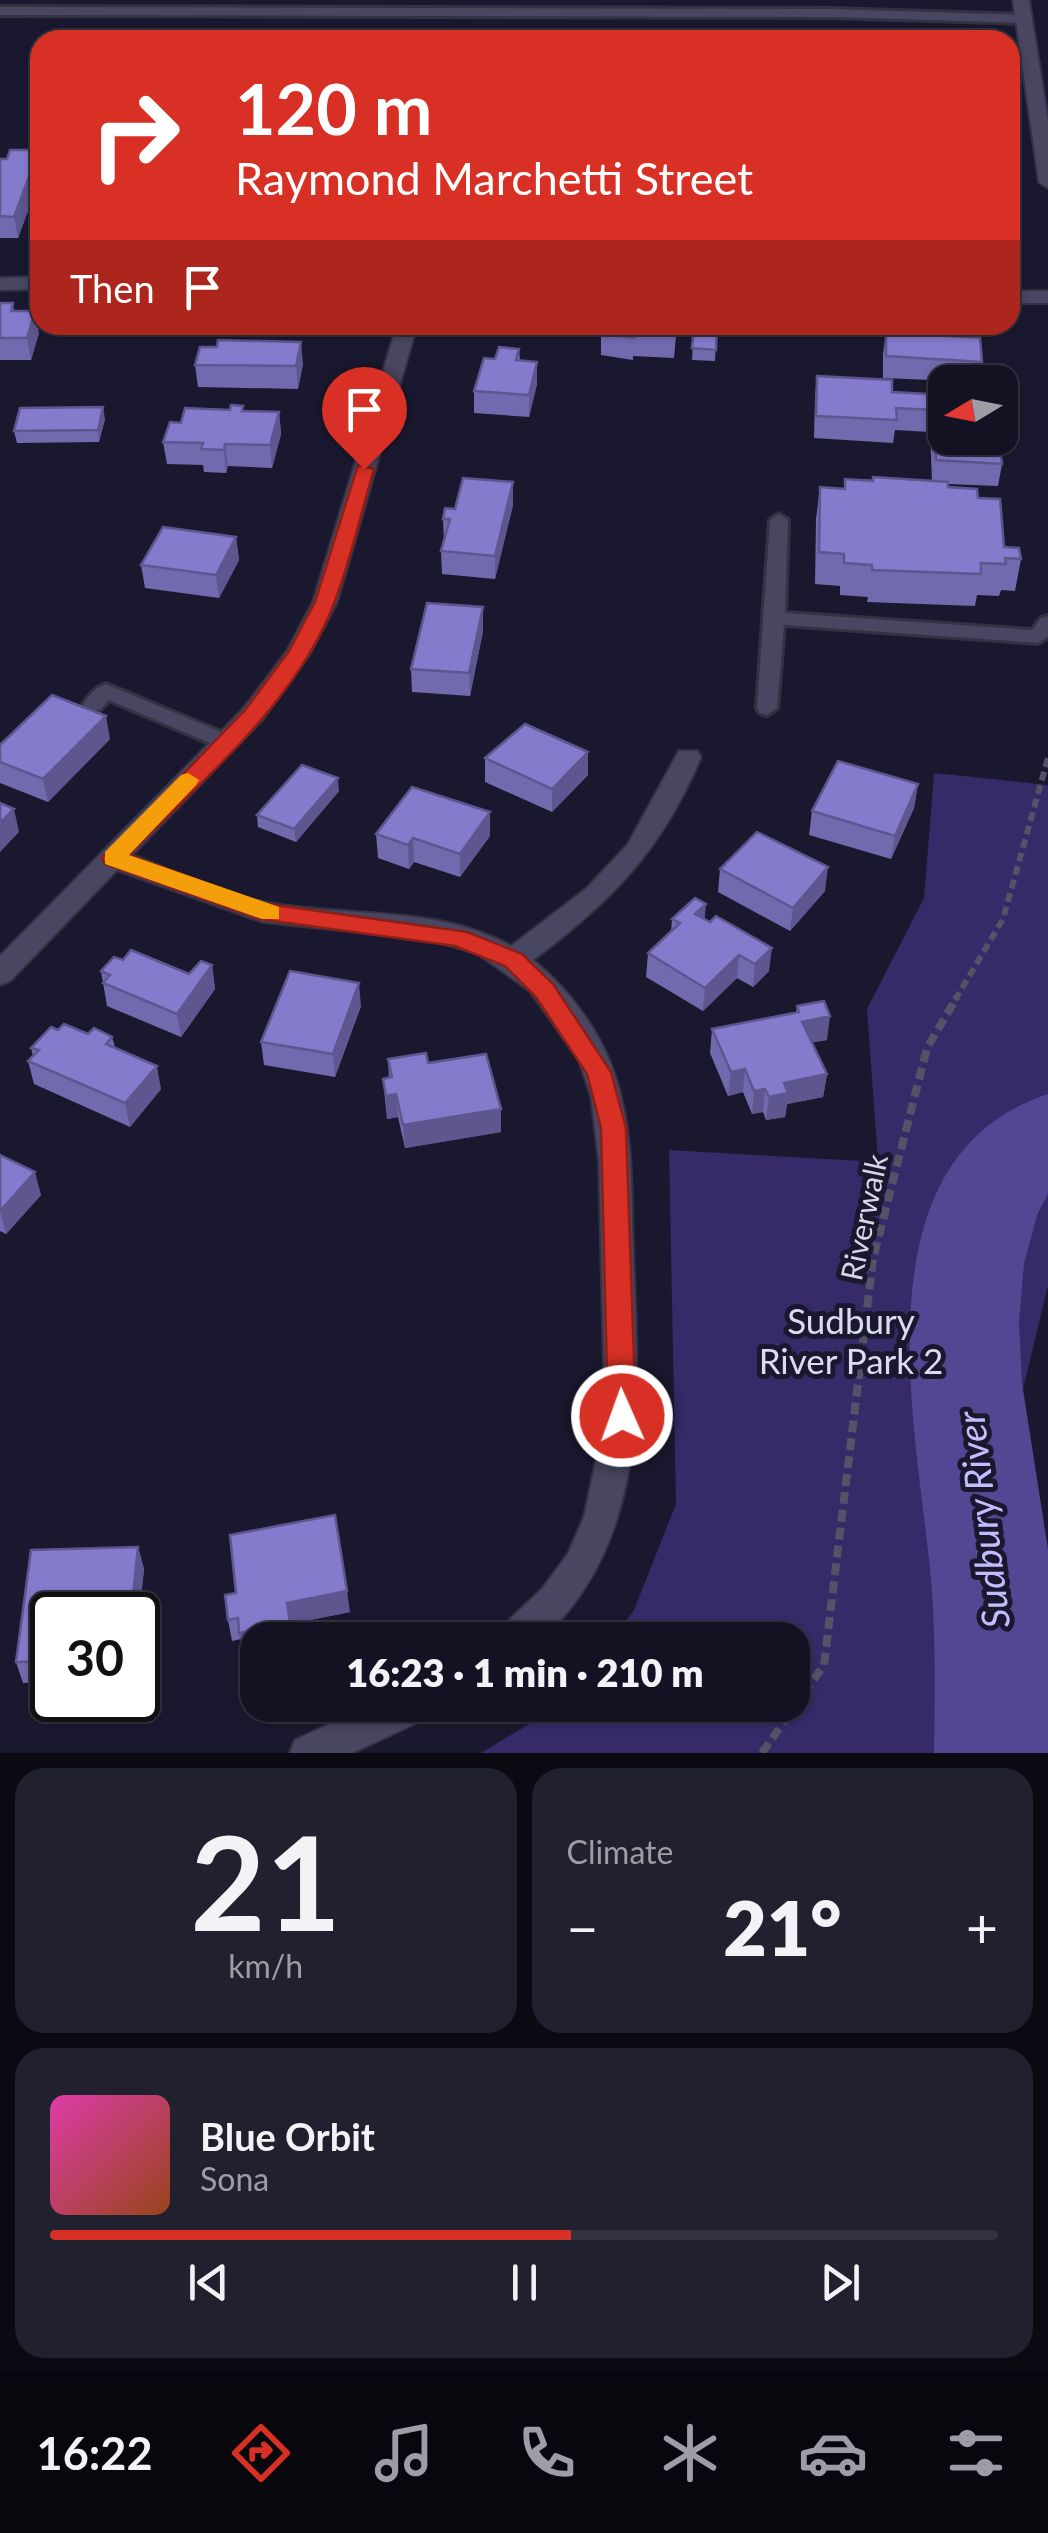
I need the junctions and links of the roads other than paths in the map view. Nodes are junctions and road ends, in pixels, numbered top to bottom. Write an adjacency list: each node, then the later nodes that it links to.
1 (1022, 9): 2 (lane); 3 (street)
2 (0, 11)
3 (1048, 182)
4 (30, 283): 5 (street)
5 (0, 284)
6 (1020, 296): 7 (street)
7 (1048, 297)
8 (404, 335): 14 (street)
9 (779, 520): 10 (lane)
10 (775, 618): 11 (lane); 13 (lane)
11 (1048, 622)
12 (93, 705): 14 (lane)
13 (767, 708)
14 (226, 742): 16 (street)
15 (688, 757): 17 (street)
16 (113, 858): 17 (street); 18 (street)
17 (513, 960): 19 (street)
18 (0, 974)
19 (535, 1622)
20 (377, 1722): 21 (street)
21 (309, 1753)

